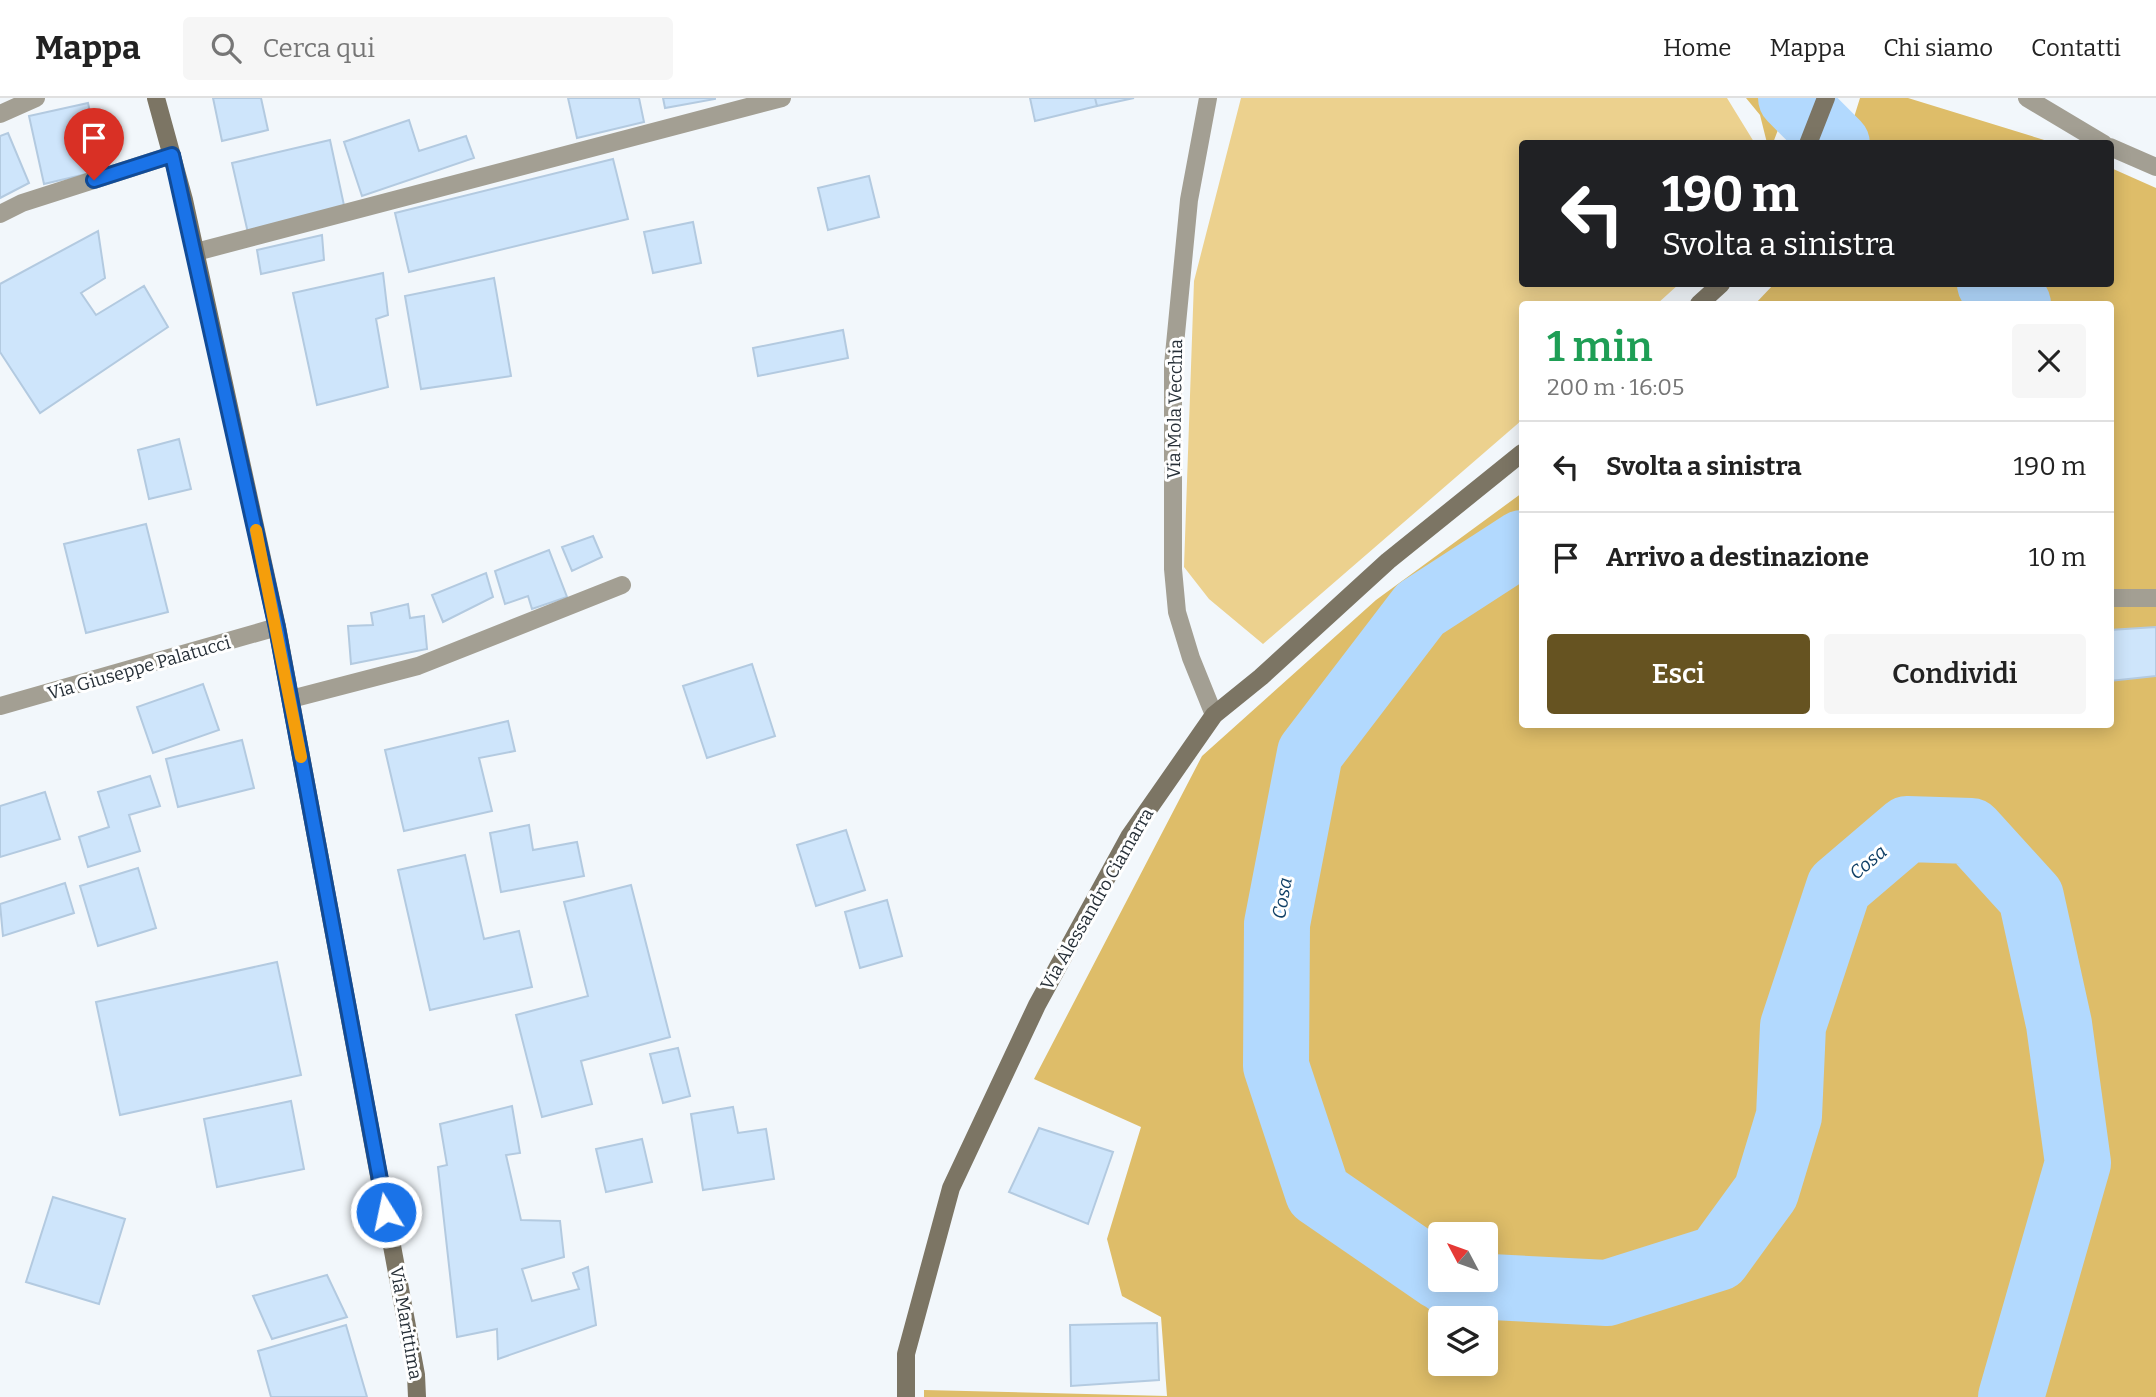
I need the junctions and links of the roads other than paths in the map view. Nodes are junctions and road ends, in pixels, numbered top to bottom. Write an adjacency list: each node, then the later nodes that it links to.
1 (36, 98): 7 (street)
2 (156, 98): 11 (main road, Via Marittima)
3 (782, 98): 14 (street)
4 (1208, 98): 24 (street, Via Mola Vecchia)
5 (1826, 98): 8 (main road)
6 (2027, 98): 9 (street)
7 (0, 114)
8 (1810, 140)
9 (2097, 140)
10 (2114, 149): 12 (street)
11 (172, 155): 13 (street); 14 (main road, Via Marittima)
12 (2156, 167)
13 (0, 214)
14 (196, 252): 21 (main road, Via Marittima)
15 (1718, 287): 16 (main road)
16 (1702, 301)
17 (1519, 455): 24 (main road, Via Alessandro Ciamarra)
18 (622, 585): 22 (street)
19 (2114, 598): 20 (street)
20 (2156, 598)
21 (277, 628): 22 (main road, Via Marittima); 23 (street, Via Giuseppe Palatucci)
22 (290, 699): 25 (main road, Via Marittima)
23 (0, 706)
24 (1213, 715): 26 (main road, Via Alessandro Ciamarra)
25 (417, 1397)
26 (906, 1397)

